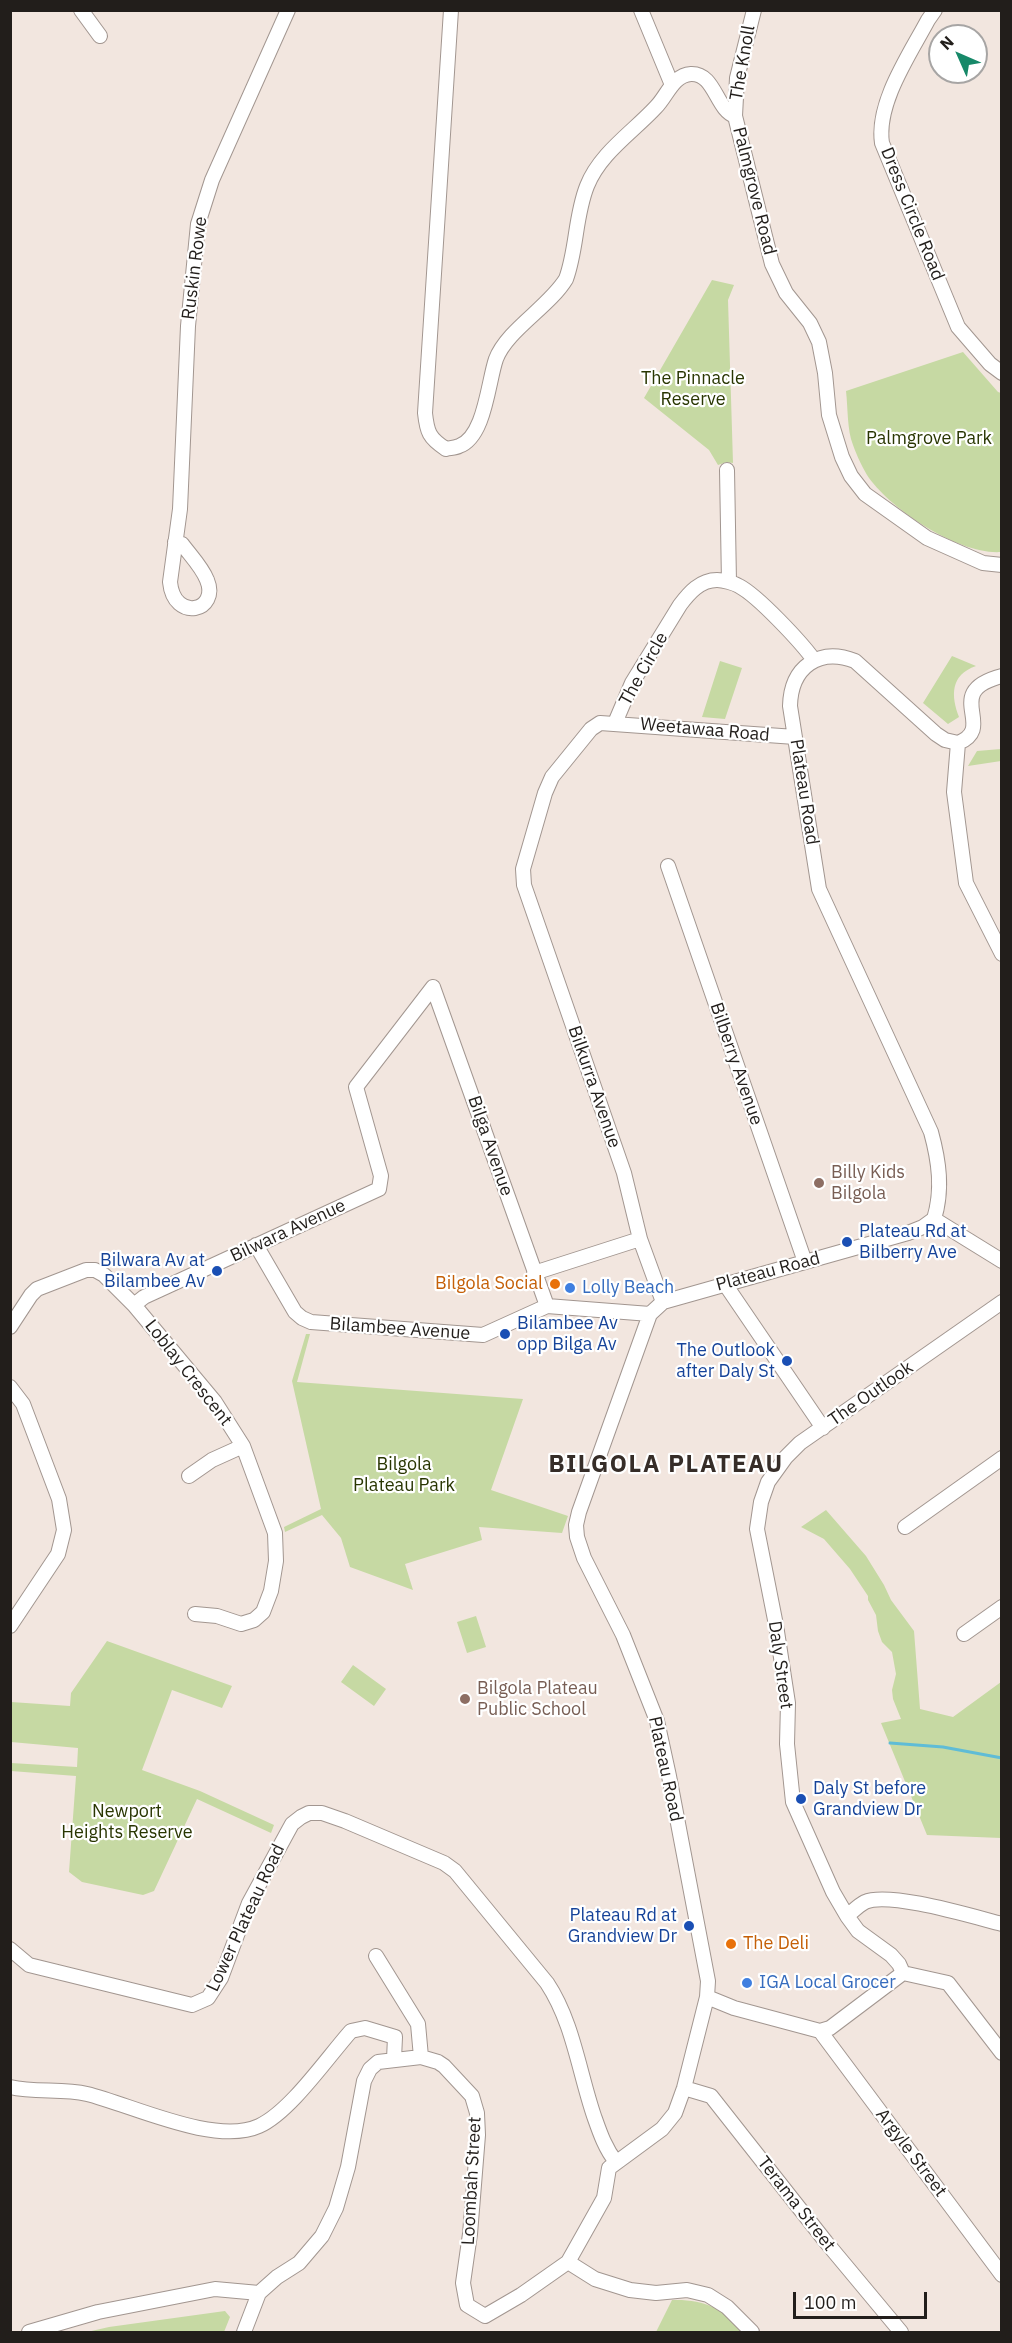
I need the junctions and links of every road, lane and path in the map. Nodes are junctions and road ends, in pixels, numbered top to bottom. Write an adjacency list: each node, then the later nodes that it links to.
1 (81, 10): 7 (street)
2 (288, 10): 12 (street, Ruskin Rowe)
3 (451, 10): 8 (street)
4 (641, 10): 8 (street)
5 (754, 10): 9 (street, The Knoll)
6 (935, 10): 10 (street, Dress Circle Road)
7 (100, 36)
8 (672, 85): 9 (street, Palmgrove Road)
9 (735, 116): 13 (street, Palmgrove Road)
10 (1002, 373)
11 (727, 470): 14 (street)
12 (175, 542)
13 (1002, 565)
14 (729, 582): 15 (street); 17 (street, The Circle)
15 (814, 660): 18 (street, Plateau Road); 19 (street)
16 (1002, 676): 19 (street)
17 (615, 723): 18 (street, Weetawaa Road); 21 (street, The Circle)
18 (795, 737): 24 (street, Plateau Road)
19 (958, 743): 22 (street)
20 (668, 866): 28 (street, Bilberry Avenue)
21 (524, 872): 25 (street, Bilkurra Avenue)
22 (1002, 954)
23 (434, 987): 26 (street, Bilwara Avenue); 29 (street, Bilga Avenue)
24 (934, 1219): 27 (street); 28 (street, Plateau Road)
25 (640, 1239): 29 (street); 31 (street, Bilkurra Avenue)
26 (256, 1245): 33 (street, Bilwara Avenue); 34 (street, Bilambee Avenue)
27 (1002, 1261)
28 (805, 1262): 30 (street, Plateau Road)
29 (534, 1273): 34 (street, Bilga Avenue)
30 (725, 1284): 31 (street, Plateau Road); 38 (street, The Outlook)
31 (663, 1302): 35 (street, Plateau Road)
32 (1002, 1302): 38 (street, The Outlook)
33 (134, 1305): 36 (street); 39 (street, Loblay Crescent)
34 (547, 1306): 35 (street, Bilambee Avenue)
35 (650, 1314): 52 (street, Plateau Road)
36 (10, 1327)
37 (10, 1387): 45 (street)
38 (823, 1428): 47 (street, Daly Street)
39 (243, 1446): 41 (street); 44 (street, Loblay Crescent)
40 (1002, 1458): 42 (street)
41 (189, 1476)
42 (905, 1527)
43 (1002, 1607): 46 (street)
44 (195, 1614)
45 (10, 1626)
46 (964, 1634)
47 (847, 1916): 48 (street); 51 (street, Daly Street)
48 (1002, 1924)
49 (10, 1950): 59 (street, Lower Plateau Road)
50 (376, 1956): 55 (street)
51 (903, 1973): 53 (street); 54 (street)
52 (707, 1997): 53 (street); 58 (street, Plateau Road)
53 (820, 2031): 61 (street, Argyle Street)
54 (1002, 2053)
55 (422, 2057): 56 (street); 60 (street, Loombah Street)
56 (394, 2059): 57 (street); 62 (street)
57 (10, 2087)
58 (684, 2088): 59 (street, Plateau Road); 66 (street, Terama Street)
59 (616, 2162): 60 (street, Loombah Street)
60 (568, 2262): 65 (street)
61 (1002, 2275)
62 (259, 2294): 63 (street); 64 (street)
63 (29, 2332)
64 (244, 2332)
65 (752, 2332)
66 (901, 2332)

